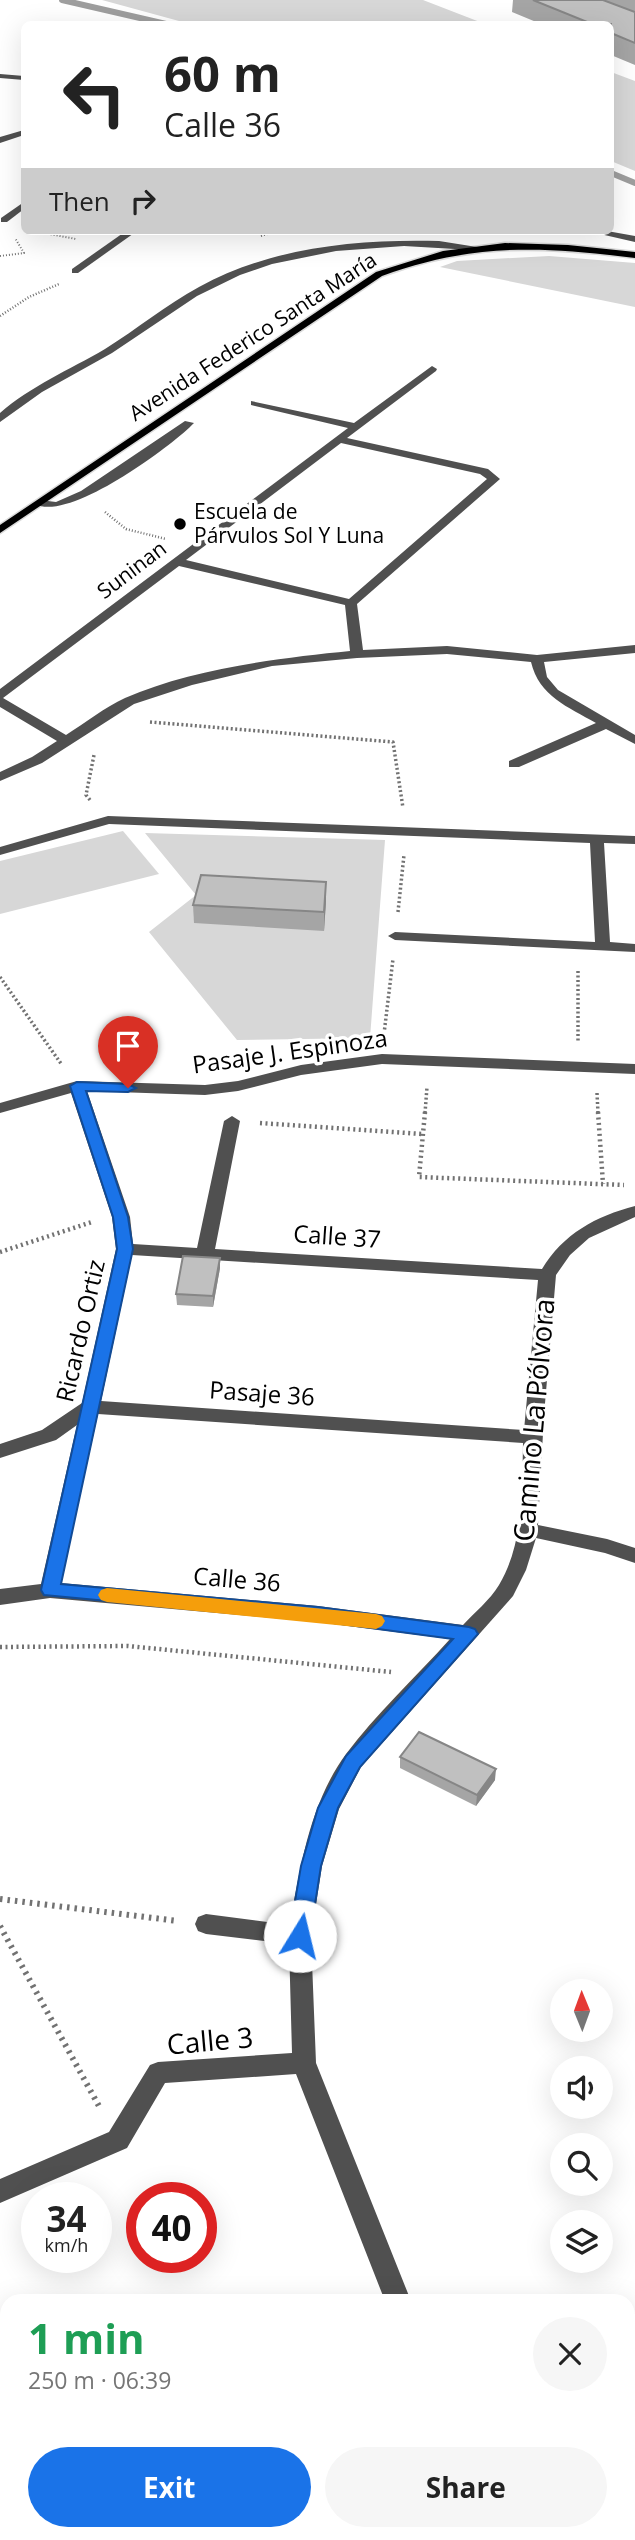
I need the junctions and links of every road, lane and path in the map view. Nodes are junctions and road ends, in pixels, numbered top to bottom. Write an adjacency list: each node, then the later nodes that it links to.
1 (0, 76): 2 (street)
2 (21, 78)
3 (21, 133): 4 (street)
4 (0, 141)
5 (21, 207): 6 (street)
6 (4, 220)
7 (54, 235): 11 (path)
8 (126, 235): 11 (street)
9 (614, 235): 10 (street)
10 (635, 239)
11 (111, 246): 14 (street)
12 (472, 247): 13 (main road, Avenida Federico Santa María); 18 (street); 23 (main road, Avenida Federico Santa María)
13 (635, 255)
14 (75, 271): 15 (path)
15 (0, 316)
16 (432, 369): 20 (street, Suninan)
17 (255, 403): 20 (street)
18 (0, 419)
19 (189, 423): 22 (street)
20 (355, 426): 21 (street, Suninan)
21 (336, 439): 25 (street, Suninan); 27 (street)
22 (82, 494): 23 (street); 25 (path)
23 (40, 503): 24 (main road, Avenida Federico Santa María)
24 (0, 530)
25 (195, 546): 26 (street, Suninan)
26 (175, 561): 27 (street); 31 (street, Suninan)
27 (351, 603): 29 (street)
28 (635, 649): 30 (street)
29 (357, 654): 30 (street); 32 (street)
30 (537, 659): 33 (street)
31 (0, 698): 35 (street)
32 (102, 718): 35 (street); 38 (path)
33 (606, 724): 34 (street); 36 (street)
34 (635, 740)
35 (66, 741): 37 (street)
36 (514, 764)
37 (0, 777)
38 (108, 820): 39 (street); 41 (street)
39 (597, 838): 40 (street); 44 (street)
40 (635, 840)
41 (0, 851)
42 (395, 936): 43 (street)
43 (578, 945): 44 (street); 48 (path)
44 (603, 947): 45 (street)
45 (635, 948)
46 (0, 977): 51 (path)
47 (429, 1061): 48 (street, Pasaje J. Espinoza); 51 (street, Pasaje J. Espinoza); 54 (path)
48 (578, 1067): 49 (street, Pasaje J. Espinoza)
49 (595, 1067): 50 (street, Pasaje J. Espinoza); 55 (path)
50 (635, 1069)
51 (77, 1086): 52 (street, Pasaje J. Espinoza); 58 (street, Ricardo Ortiz)
52 (0, 1108)
53 (232, 1121): 54 (path); 61 (street)
54 (423, 1133): 55 (path)
55 (603, 1184): 56 (path)
56 (635, 1185)
57 (635, 1211): 62 (street, Camino La Pólvora)
58 (121, 1217): 59 (street, Ricardo Ortiz); 60 (path)
59 (125, 1249): 61 (street, Calle 37); 63 (street, Ricardo Ortiz)
60 (0, 1252)
61 (205, 1253): 62 (street, Calle 37)
62 (547, 1275): 64 (street, Camino La Pólvora)
63 (89, 1407): 64 (street, Pasaje 36); 65 (street); 68 (street, Ricardo Ortiz)
64 (533, 1437): 66 (street, Camino La Pólvora)
65 (0, 1451)
66 (530, 1530): 67 (street); 70 (street, Camino La Pólvora)
67 (635, 1556)
68 (50, 1590): 69 (street, Calle 36); 70 (street, Calle 36)
69 (0, 1597)
70 (469, 1634): 72 (street, Camino La Pólvora)
71 (0, 1647): 72 (path)
72 (430, 1676): 76 (street, Camino La Pólvora)
73 (0, 1899): 74 (path)
74 (206, 1924): 76 (street)
75 (0, 1926): 78 (path)
76 (300, 1936): 77 (street, Camino La Pólvora)
77 (304, 2063): 78 (street, Calle 3); 80 (street, Camino La Pólvora)
78 (118, 2140): 79 (street)
79 (0, 2191)
80 (395, 2294)

